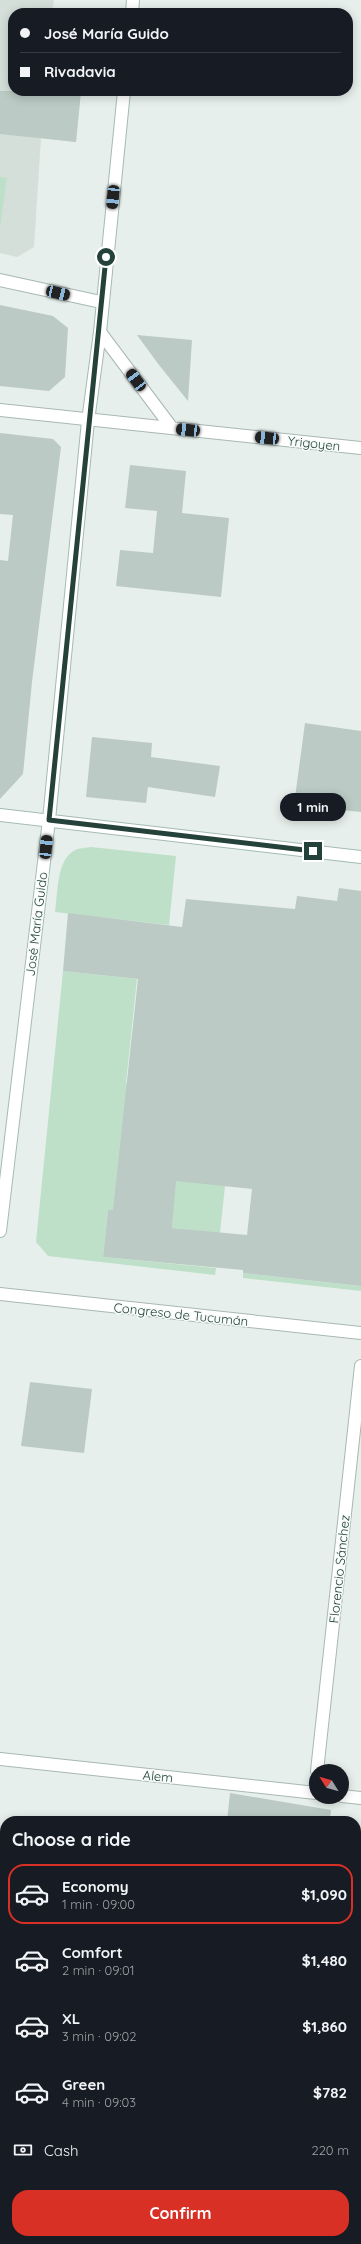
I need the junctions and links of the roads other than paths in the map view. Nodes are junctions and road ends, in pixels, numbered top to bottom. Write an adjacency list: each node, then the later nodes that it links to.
1 (123, 96): 3 (street, José María Guido)
2 (0, 280): 3 (street)
3 (101, 302): 4 (street, José María Guido)
4 (100, 332): 6 (street, José María Guido); 7 (street)
5 (0, 410): 6 (street, Yrigoyen)
6 (88, 420): 7 (street, Yrigoyen); 10 (street, José María Guido)
7 (172, 428): 8 (street, Yrigoyen)
8 (361, 448)
9 (0, 815): 10 (street)
10 (49, 820): 11 (street); 12 (street, José María Guido)
11 (361, 857)
12 (0, 1231)
13 (0, 1294): 14 (street, Congreso de Tucumán)
14 (361, 1333)
15 (361, 1366): 17 (street, Florencio Sánchez)
16 (0, 1759): 18 (street, Alem)
17 (318, 1764)
18 (309, 1792)
19 (349, 1797): 20 (street)
20 (361, 1798)

